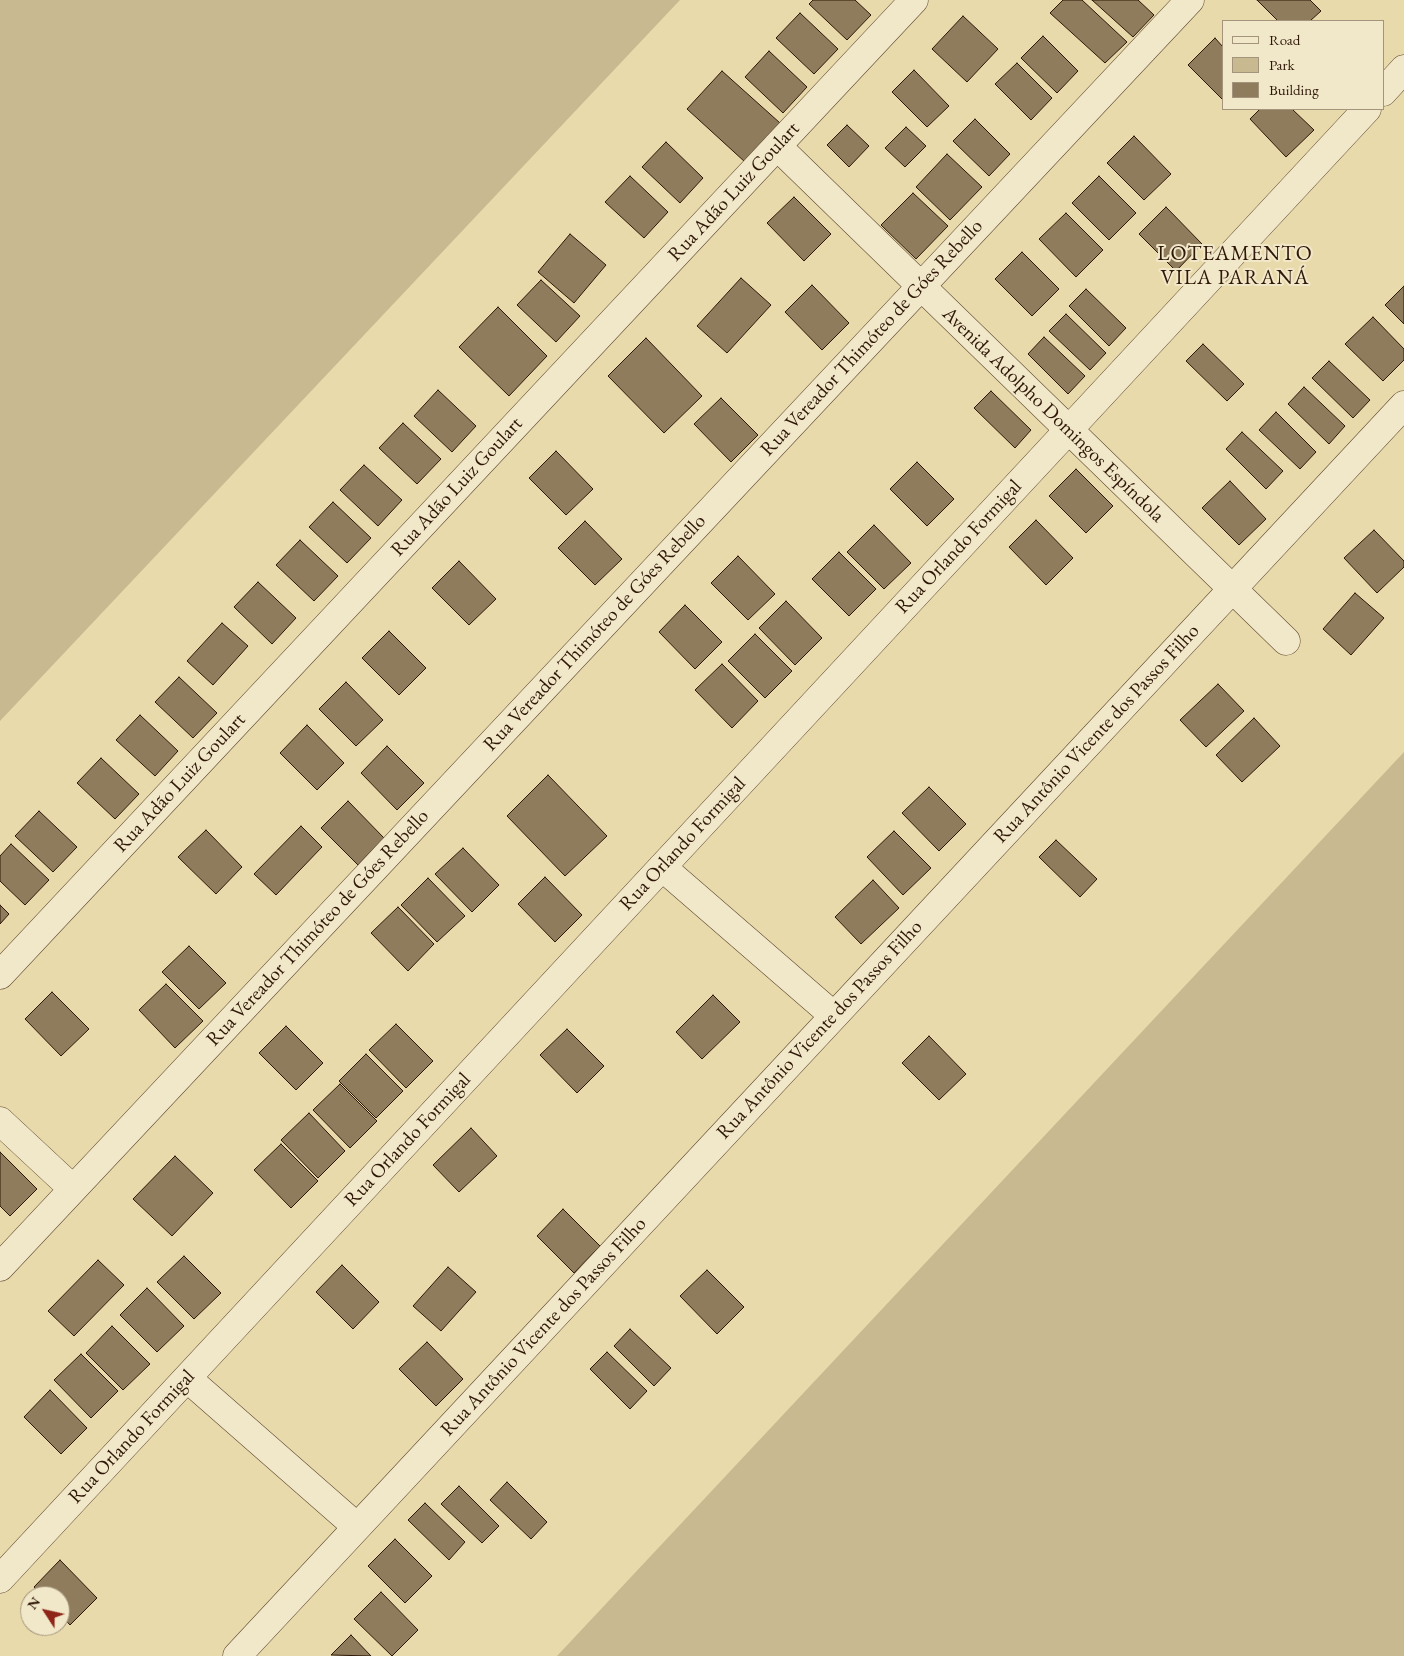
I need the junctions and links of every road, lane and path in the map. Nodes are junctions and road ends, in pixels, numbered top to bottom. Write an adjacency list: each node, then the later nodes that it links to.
1 (914, 0): 6 (street, Rua Adão Luiz Goulart)
2 (1190, 0): 7 (street, Rua Vereador Thimóteo de Góes Rebello)
3 (1404, 69): 4 (street)
4 (1384, 91)
5 (1366, 110): 9 (street, Rua Orlando Formigal)
6 (777, 146): 7 (street, Avenida Adolpho Domingos Espíndola); 13 (street, Rua Adão Luiz Goulart)
7 (921, 286): 9 (street, Avenida Adolpho Domingos Espíndola); 16 (street, Rua Vereador Thimóteo de Góes Rebello)
8 (1404, 405): 10 (street, Rua Antônio Vicente dos Passos Filho)
9 (1068, 430): 10 (street, Avenida Adolpho Domingos Espíndola); 12 (street, Rua Orlando Formigal)
10 (1232, 589): 11 (street, Avenida Adolpho Domingos Espíndola); 14 (street, Rua Antônio Vicente dos Passos Filho)
11 (1286, 641)
12 (662, 867): 14 (street); 18 (street, Rua Orlando Formigal)
13 (0, 975)
14 (834, 1016): 19 (street, Rua Antônio Vicente dos Passos Filho)
15 (0, 1121): 16 (street)
16 (73, 1189): 17 (street, Rua Vereador Thimóteo de Góes Rebello)
17 (0, 1266)
18 (187, 1378): 19 (street); 20 (street, Rua Orlando Formigal)
19 (357, 1527): 21 (street, Rua Antônio Vicente dos Passos Filho)
20 (0, 1579)
21 (237, 1656)

